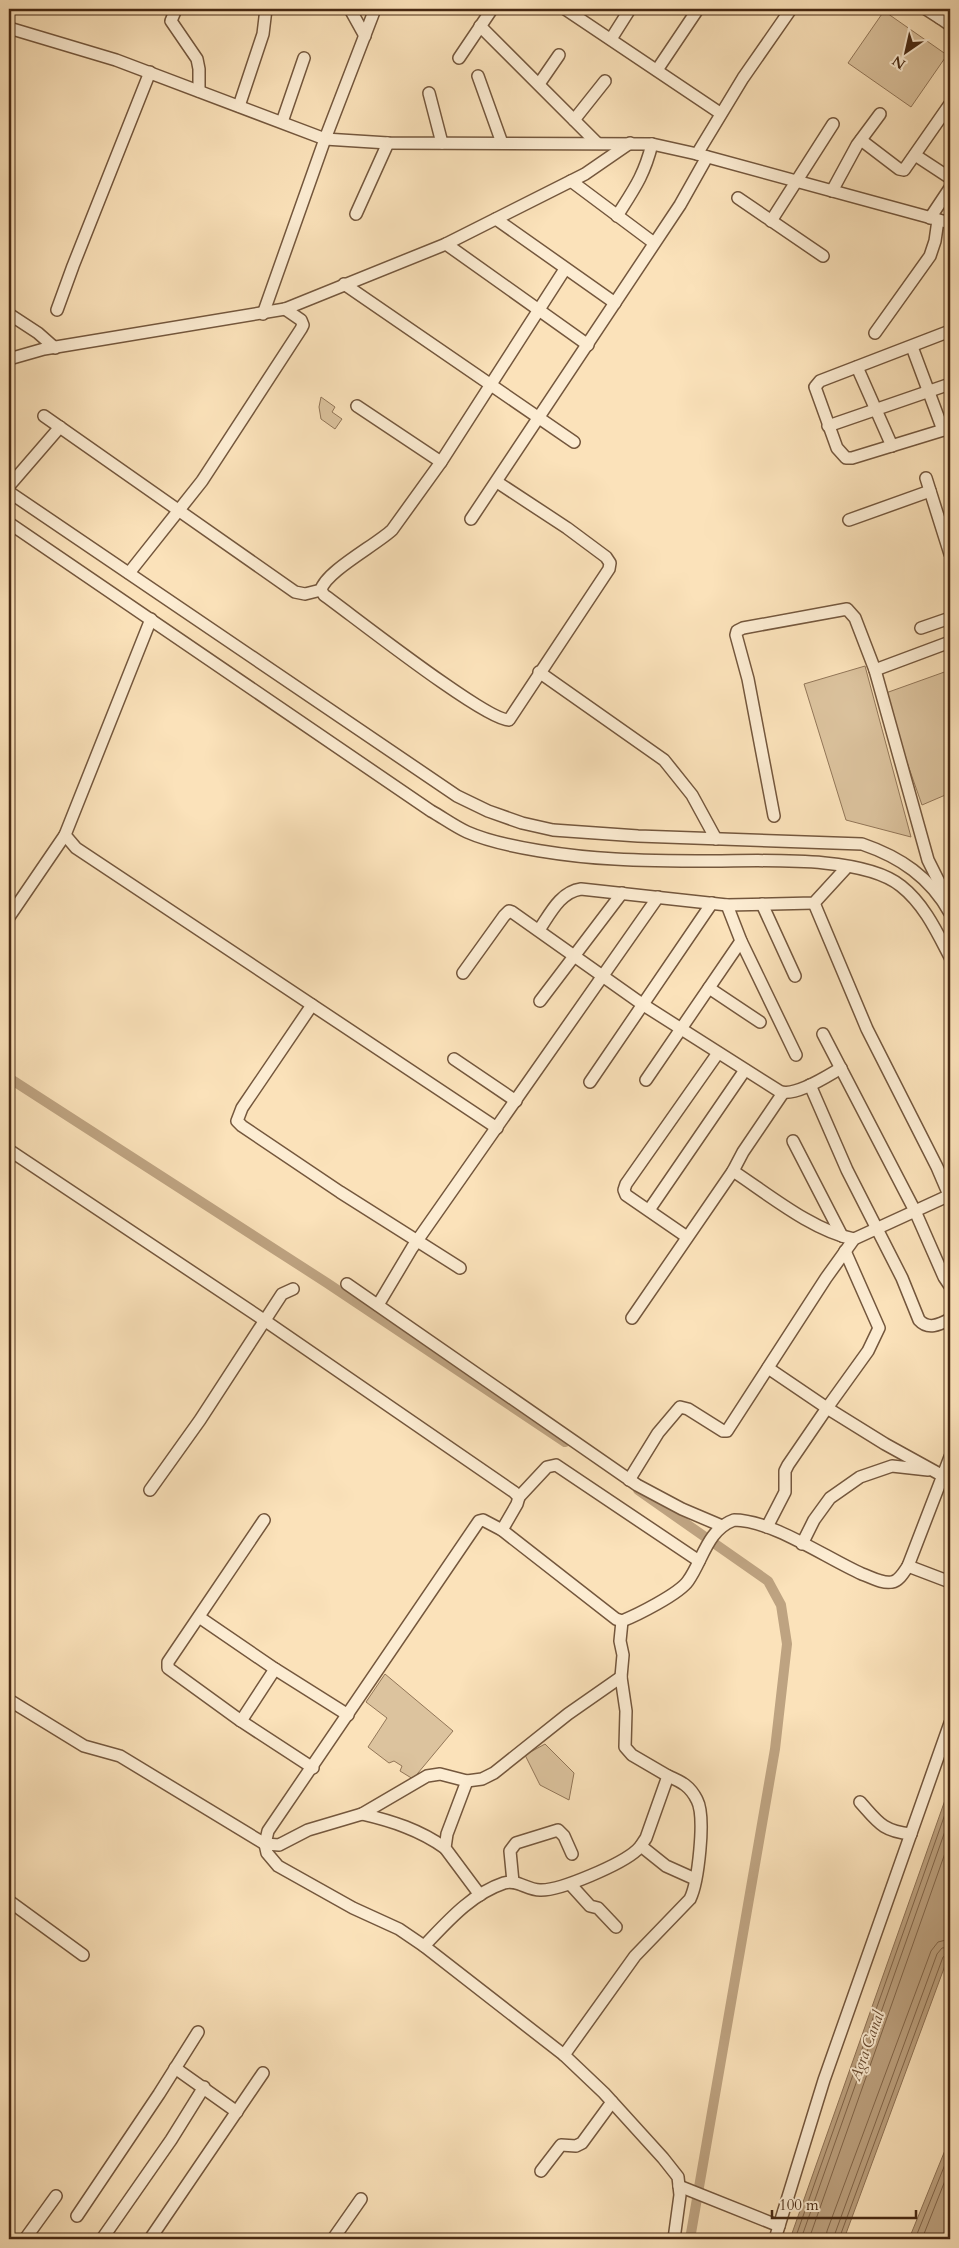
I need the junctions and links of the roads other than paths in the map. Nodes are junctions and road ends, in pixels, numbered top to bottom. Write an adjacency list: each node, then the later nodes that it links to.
1 (175, 9): 26 (street)
2 (266, 9): 29 (street)
3 (350, 9): 16 (street)
4 (375, 9): 16 (street)
5 (492, 9): 14 (street)
6 (565, 9): 11 (street)
7 (630, 9): 17 (street)
8 (698, 9): 21 (street)
9 (791, 9): 30 (street)
10 (926, 9): 12 (street)
11 (580, 13): 17 (street)
12 (943, 13): 13 (street)
13 (950, 25)
14 (480, 26): 20 (street); 25 (street)
15 (9, 28): 22 (street)
16 (364, 36): 35 (street)
17 (611, 40): 21 (street)
18 (559, 55): 25 (street)
19 (304, 58): 33 (street)
20 (459, 58)
21 (657, 70): 30 (street)
22 (150, 72): 26 (street); 65 (street)
23 (478, 76): 39 (street)
24 (605, 81): 32 (street)
25 (538, 84): 32 (street)
26 (198, 91): 29 (street)
27 (429, 93): 38 (street)
28 (950, 104): 44 (street)
29 (239, 106): 33 (street)
30 (720, 113): 43 (street)
31 (880, 114): 36 (street)
32 (574, 120): 40 (street)
33 (282, 122): 35 (street)
34 (833, 124): 47 (street)
35 (326, 139): 37 (street); 67 (street)
36 (861, 140): 44 (street); 49 (street)
37 (388, 143): 38 (street); 51 (street)
38 (442, 143): 39 (street)
39 (502, 143): 40 (street)
40 (597, 143): 41 (street)
41 (630, 143): 42 (street); 46 (street)
42 (652, 144): 43 (street); 52 (street)
43 (702, 155): 47 (street); 57 (street)
44 (915, 155): 45 (street)
45 (950, 178)
46 (571, 181): 52 (street); 53 (street)
47 (798, 181): 49 (street); 55 (street)
48 (950, 188): 54 (street)
49 (832, 191): 54 (street)
50 (738, 198): 55 (street)
51 (356, 214)
52 (617, 216): 57 (street)
53 (496, 219): 58 (street); 60 (street)
54 (934, 219): 56 (street); 69 (street)
55 (771, 221): 59 (street)
56 (950, 223)
57 (654, 243): 62 (street)
58 (446, 244): 61 (street); 64 (street)
59 (823, 256)
60 (565, 270): 62 (street); 64 (street)
61 (344, 284): 63 (street); 76 (street)
62 (615, 303): 70 (street)
63 (285, 309): 67 (street); 93 (street)
64 (540, 309): 70 (street); 76 (street)
65 (57, 310)
66 (9, 314): 72 (street)
67 (264, 314): 72 (street)
68 (950, 332): 71 (street)
69 (875, 333)
70 (588, 345): 81 (street)
71 (912, 347): 74 (street); 77 (street)
72 (55, 348): 73 (street)
73 (9, 359)
74 (857, 367): 79 (street); 82 (street)
75 (950, 384): 77 (street)
76 (490, 385): 81 (street); 87 (street)
77 (929, 392): 79 (street); 84 (street)
78 (357, 406): 87 (street)
79 (876, 409): 82 (street); 86 (street)
80 (44, 416): 83 (street)
81 (539, 419): 85 (street); 89 (street)
82 (828, 426): 86 (street)
83 (60, 427): 90 (street); 93 (street)
84 (947, 429): 86 (street)
85 (574, 442)
86 (892, 446)
87 (440, 462): 99 (street)
88 (926, 478): 91 (street)
89 (497, 482): 94 (street); 105 (street)
90 (9, 486)
91 (930, 491): 95 (street); 97 (street)
92 (9, 492): 98 (street)
93 (179, 510): 98 (street); 99 (street)
94 (471, 519)
95 (850, 520)
96 (9, 523): 101 (street)
97 (950, 554)
98 (129, 573): 108 (street)
99 (321, 590): 105 (street)
100 (950, 618): 102 (street)
101 (151, 619): 107 (street); 109 (street)
102 (921, 628)
103 (950, 642): 104 (street)
104 (875, 670): 106 (street); 112 (street)
105 (539, 672): 108 (street)
106 (774, 816)
107 (65, 835): 118 (street); 129 (street)
108 (716, 839): 117 (street)
109 (847, 867): 114 (street); 122 (street)
110 (622, 893): 111 (street); 119 (street); 121 (street)
111 (658, 897): 113 (street); 124 (street)
112 (950, 897)
113 (712, 903): 115 (street); 128 (street)
114 (814, 903): 116 (street); 147 (street)
115 (727, 904): 116 (street); 120 (street)
116 (762, 904): 125 (street)
117 (950, 913)
118 (9, 917)
119 (539, 930): 121 (street); 123 (street)
120 (741, 941): 126 (street); 134 (street)
121 (575, 956): 124 (street); 127 (street)
122 (950, 957)
123 (464, 973)
124 (604, 976): 128 (street); 142 (street)
125 (795, 976)
126 (709, 988): 130 (street); 131 (street)
127 (540, 1001)
128 (642, 1004): 131 (street); 139 (street)
129 (312, 1006): 143 (street); 154 (street)
130 (760, 1022)
131 (681, 1029): 133 (street); 138 (street)
132 (823, 1034): 136 (street)
133 (718, 1053): 137 (street); 148 (street)
134 (796, 1055)
135 (454, 1059): 142 (street)
136 (841, 1068): 140 (street); 149 (street)
137 (745, 1070): 141 (street); 148 (street)
138 (646, 1080)
139 (590, 1082)
140 (810, 1085): 141 (street); 150 (street)
141 (783, 1093): 146 (street)
142 (516, 1101): 143 (street)
143 (497, 1128): 154 (street)
144 (793, 1141): 151 (street)
145 (9, 1150): 163 (street)
146 (733, 1171): 151 (street); 152 (street)
147 (950, 1195): 149 (street)
148 (649, 1210): 152 (street)
149 (915, 1211): 150 (street); 158 (street)
150 (877, 1229): 153 (street); 162 (street)
151 (842, 1236): 153 (street)
152 (687, 1237): 161 (street)
153 (854, 1239): 155 (street)
154 (417, 1241): 156 (street); 160 (street)
155 (845, 1251): 164 (street); 165 (street)
156 (460, 1268)
157 (347, 1284): 160 (street)
158 (950, 1286)
159 (293, 1289): 163 (street)
160 (378, 1306): 168 (street)
161 (632, 1318)
162 (950, 1319)
163 (264, 1320): 169 (street); 170 (street)
164 (768, 1368): 165 (street); 168 (street)
165 (827, 1408): 167 (street); 172 (street)
166 (950, 1457): 167 (street)
167 (939, 1473): 175 (street); 177 (street)
168 (629, 1480): 173 (street)
169 (150, 1490)
170 (519, 1497): 174 (street); 176 (street)
171 (264, 1520): 179 (street)
172 (767, 1527): 173 (street); 175 (street)
173 (720, 1528): 176 (street)
174 (502, 1530): 180 (street); 184 (street)
175 (802, 1544): 177 (street)
176 (699, 1561): 180 (street)
177 (908, 1566): 178 (street)
178 (950, 1582)
179 (199, 1617): 181 (street); 185 (street)
180 (622, 1622): 182 (street)
181 (275, 1669): 184 (street); 185 (street)
182 (621, 1677): 188 (street); 189 (street)
183 (9, 1700): 193 (street)
184 (348, 1715): 187 (street)
185 (241, 1721): 187 (street)
186 (950, 1723): 192 (street)
187 (313, 1768): 193 (street)
188 (668, 1776): 194 (street); 197 (street)
189 (467, 1781): 191 (street); 195 (street)
190 (860, 1802): 192 (street)
191 (362, 1814): 193 (street); 195 (street)
192 (911, 1834): 217 (street)
193 (265, 1844): 203 (street)
194 (641, 1846): 197 (street); 199 (street)
195 (446, 1848): 200 (street)
196 (572, 1854): 198 (street)
197 (695, 1878): 206 (street)
198 (513, 1882): 199 (street); 200 (street)
199 (571, 1885): 202 (street)
200 (480, 1895): 203 (street)
201 (9, 1901): 204 (street)
202 (616, 1927)
203 (424, 1946): 206 (street)
204 (83, 1955)
205 (198, 2032): 207 (street)
206 (564, 2055): 210 (street)
207 (175, 2068): 209 (street); 216 (street)
208 (263, 2073): 211 (street)
209 (204, 2088): 211 (street); 219 (street)
210 (612, 2102): 212 (street); 213 (street)
211 (237, 2112): 220 (street)
212 (541, 2171)
213 (679, 2186): 217 (street); 222 (street)
214 (56, 2196): 218 (street)
215 (360, 2199): 221 (street)
216 (77, 2216)
217 (779, 2226): 223 (street)
218 (24, 2239)
219 (102, 2239)
220 (150, 2239)
221 (333, 2239)
222 (674, 2239)
223 (775, 2239)

